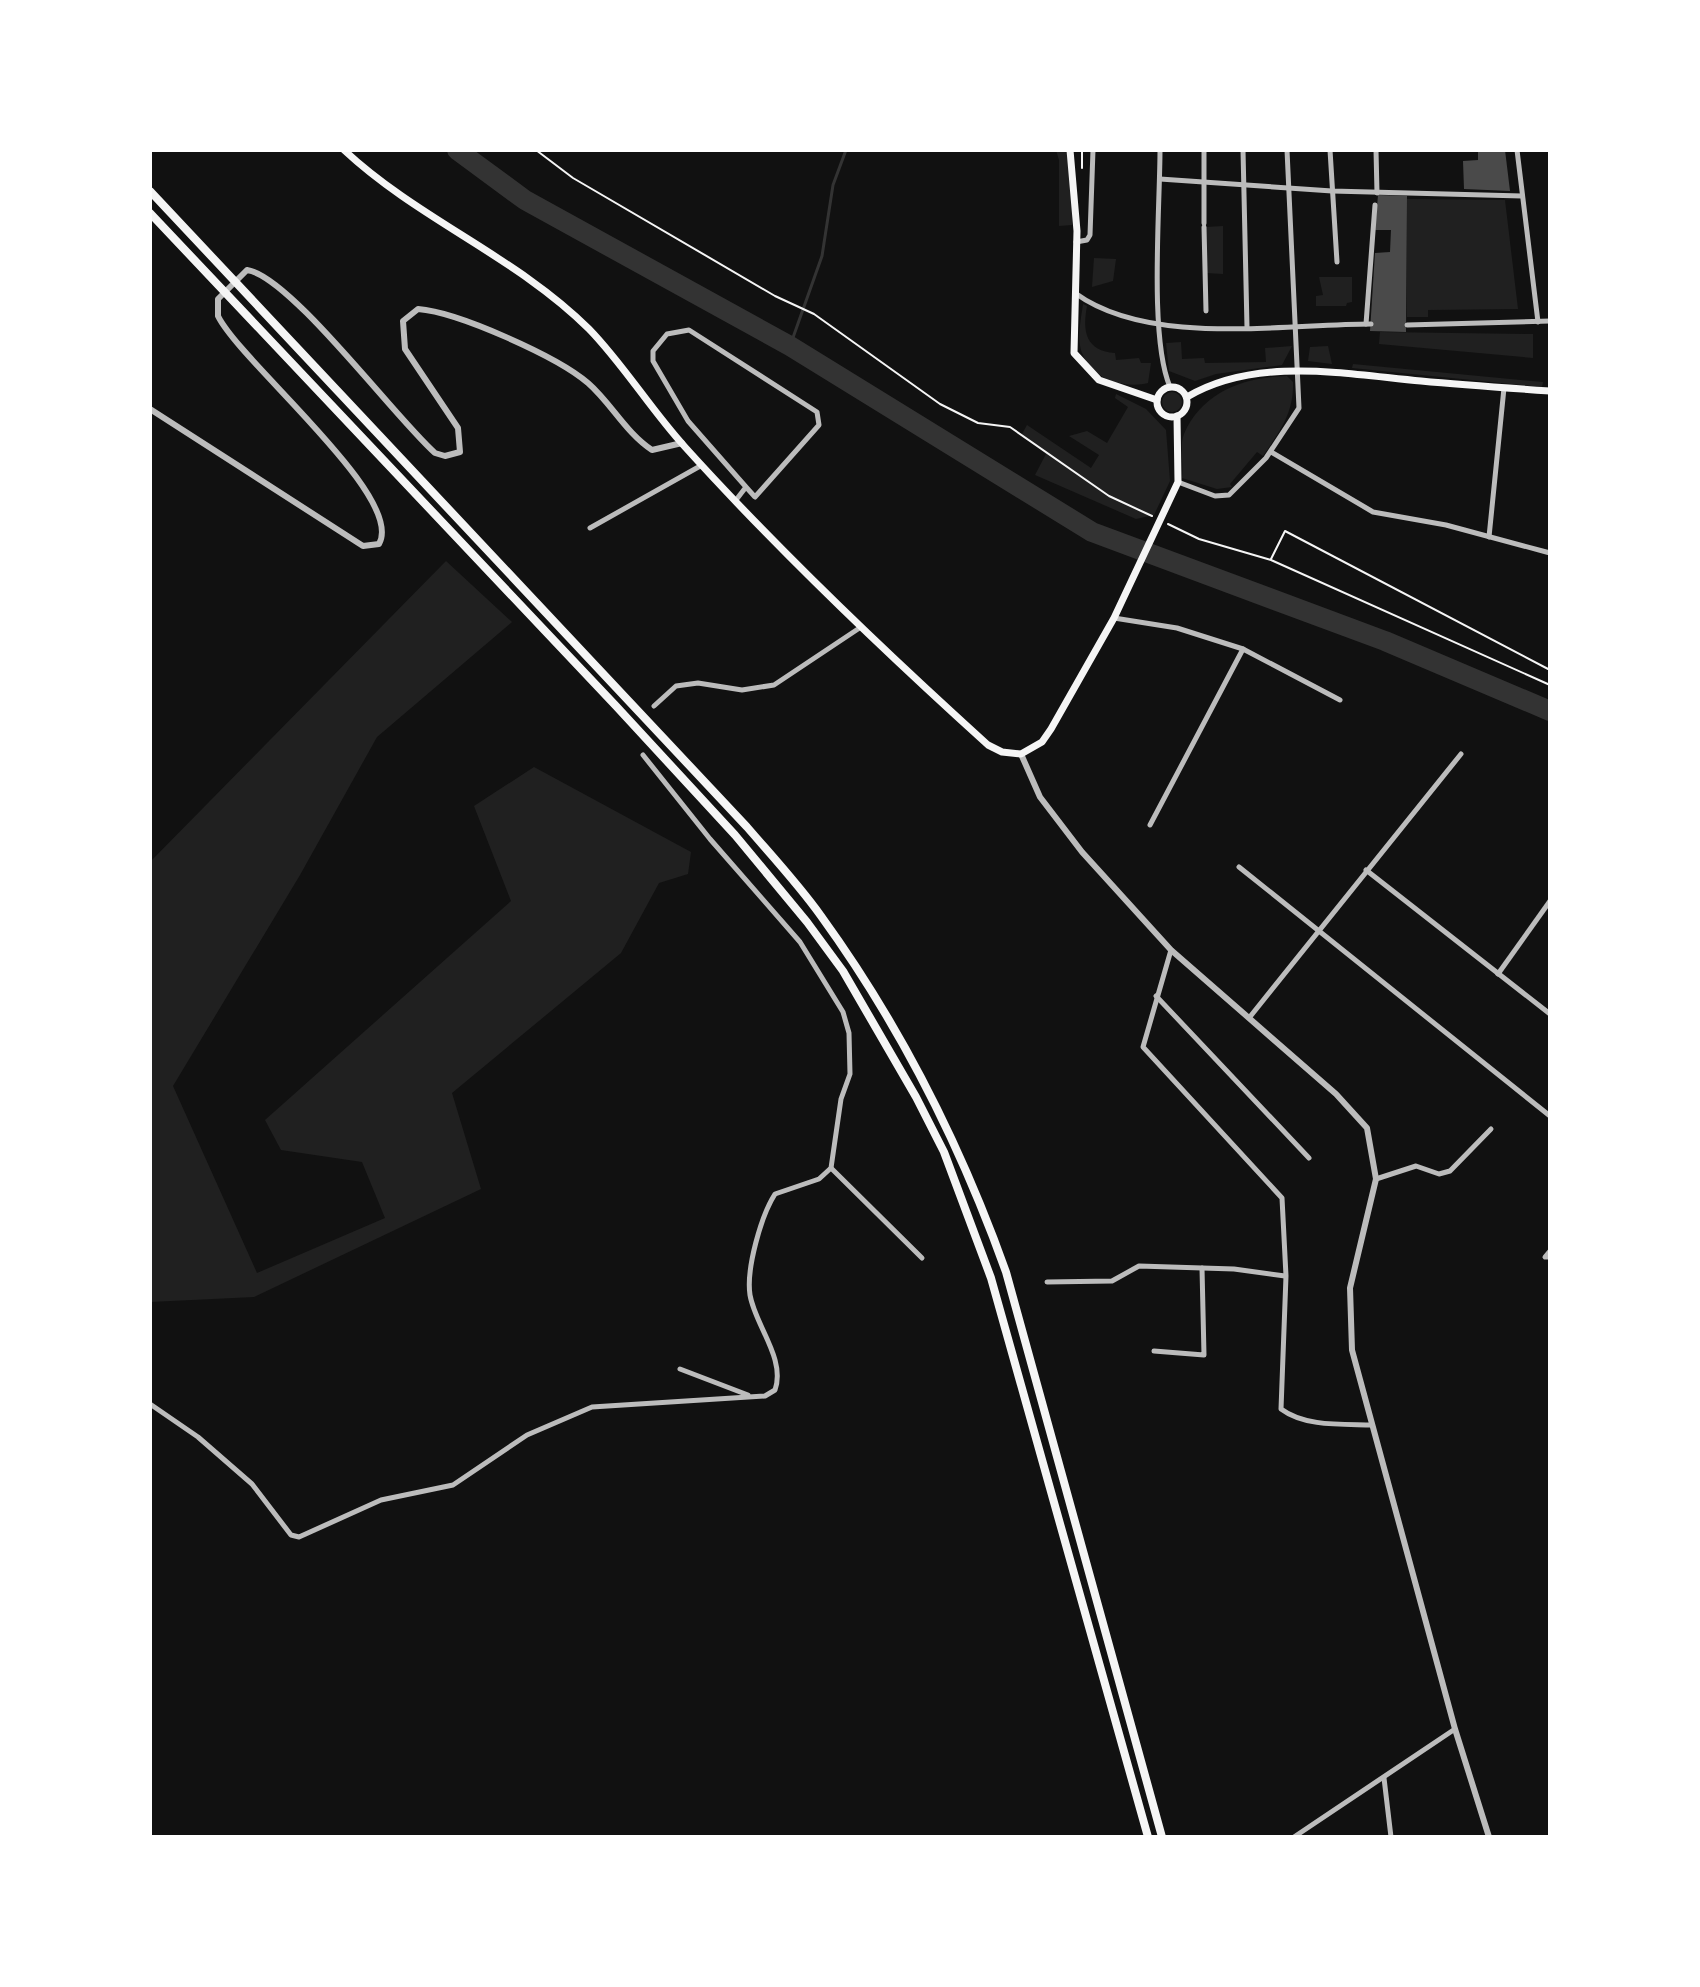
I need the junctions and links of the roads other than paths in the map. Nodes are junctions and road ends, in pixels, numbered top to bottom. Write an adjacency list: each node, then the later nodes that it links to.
1 (344, 150): 39 (main road)
2 (1070, 150): 21 (main road)
3 (1093, 150): 21 (street)
4 (1160, 150): 11 (street)
5 (1204, 150): 12 (street)
6 (1243, 150): 13 (street)
7 (1287, 150): 14 (street)
8 (1330, 150): 16 (street)
9 (1376, 150): 17 (street)
10 (1517, 150): 18 (street)
11 (1160, 179): 12 (street); 26 (street)
12 (1204, 183): 13 (street); 29 (street)
13 (1245, 186): 14 (street); 30 (street)
14 (1289, 189): 16 (street); 27 (street)
15 (150, 191): 83 (highway)
16 (1332, 191): 17 (street); 22 (street)
17 (1375, 193): 18 (street)
18 (1522, 196): 25 (street)
19 (1375, 205): 27 (street)
20 (150, 213): 82 (highway)
21 (1076, 242): 23 (main road)
22 (1337, 262)
23 (1074, 292): 26 (street); 36 (main road)
24 (1550, 321): 25 (street)
25 (1538, 322): 28 (street)
26 (1159, 323): 29 (street); 32 (street)
27 (1297, 324): 30 (street); 31 (street)
28 (1407, 325)
29 (1206, 326): 30 (street)
30 (1247, 327)
31 (1298, 372): 33 (main road); 35 (main road); 40 (street)
32 (1170, 387): 35 (main road); 36 (main road)
33 (1504, 388): 34 (main road); 46 (street)
34 (1550, 391)
35 (1187, 397): 38 (main road)
36 (1157, 400): 38 (main road)
37 (150, 409): 39 (street)
38 (1177, 416): 42 (main road)
39 (682, 443): 41 (main road)
40 (1271, 452): 42 (street); 46 (street)
41 (702, 465): 44 (main road); 45 (street)
42 (1178, 482): 48 (main road)
43 (746, 487): 43 (street); 44 (street)
44 (736, 500): 49 (main road)
45 (590, 528)
46 (1489, 537): 47 (street)
47 (1550, 553)
48 (1114, 618): 50 (street); 53 (main road)
49 (861, 627): 52 (street); 53 (main road)
50 (1243, 649): 51 (street); 56 (street)
51 (1340, 700)
52 (654, 706)
53 (1021, 754): 61 (street)
54 (1461, 754): 58 (street)
55 (643, 755): 69 (street)
56 (1150, 825)
57 (1239, 867): 60 (street)
58 (1366, 870): 60 (street); 62 (street)
59 (1550, 901): 62 (street)
60 (1318, 932): 65 (street); 66 (street)
61 (1171, 950): 63 (street); 65 (street)
62 (1498, 974): 64 (street)
63 (1155, 996): 68 (street); 73 (street)
64 (1550, 1014)
65 (1248, 1020): 70 (street)
66 (1550, 1116)
67 (1491, 1129): 70 (street)
68 (1309, 1158)
69 (831, 1168): 71 (street); 77 (street)
70 (1376, 1179): 79 (street)
71 (922, 1258)
72 (1202, 1268): 73 (street); 74 (street); 75 (street)
73 (1286, 1276): 79 (street)
74 (1047, 1282)
75 (1154, 1351)
76 (680, 1369): 77 (street)
77 (753, 1397): 78 (street)
78 (150, 1404)
79 (1372, 1425): 80 (street)
80 (1455, 1729): 81 (street); 86 (street)
81 (1384, 1778): 84 (street); 85 (street)
82 (1148, 1837)
83 (1162, 1837)
84 (1294, 1837)
85 (1391, 1837)
86 (1489, 1837)

